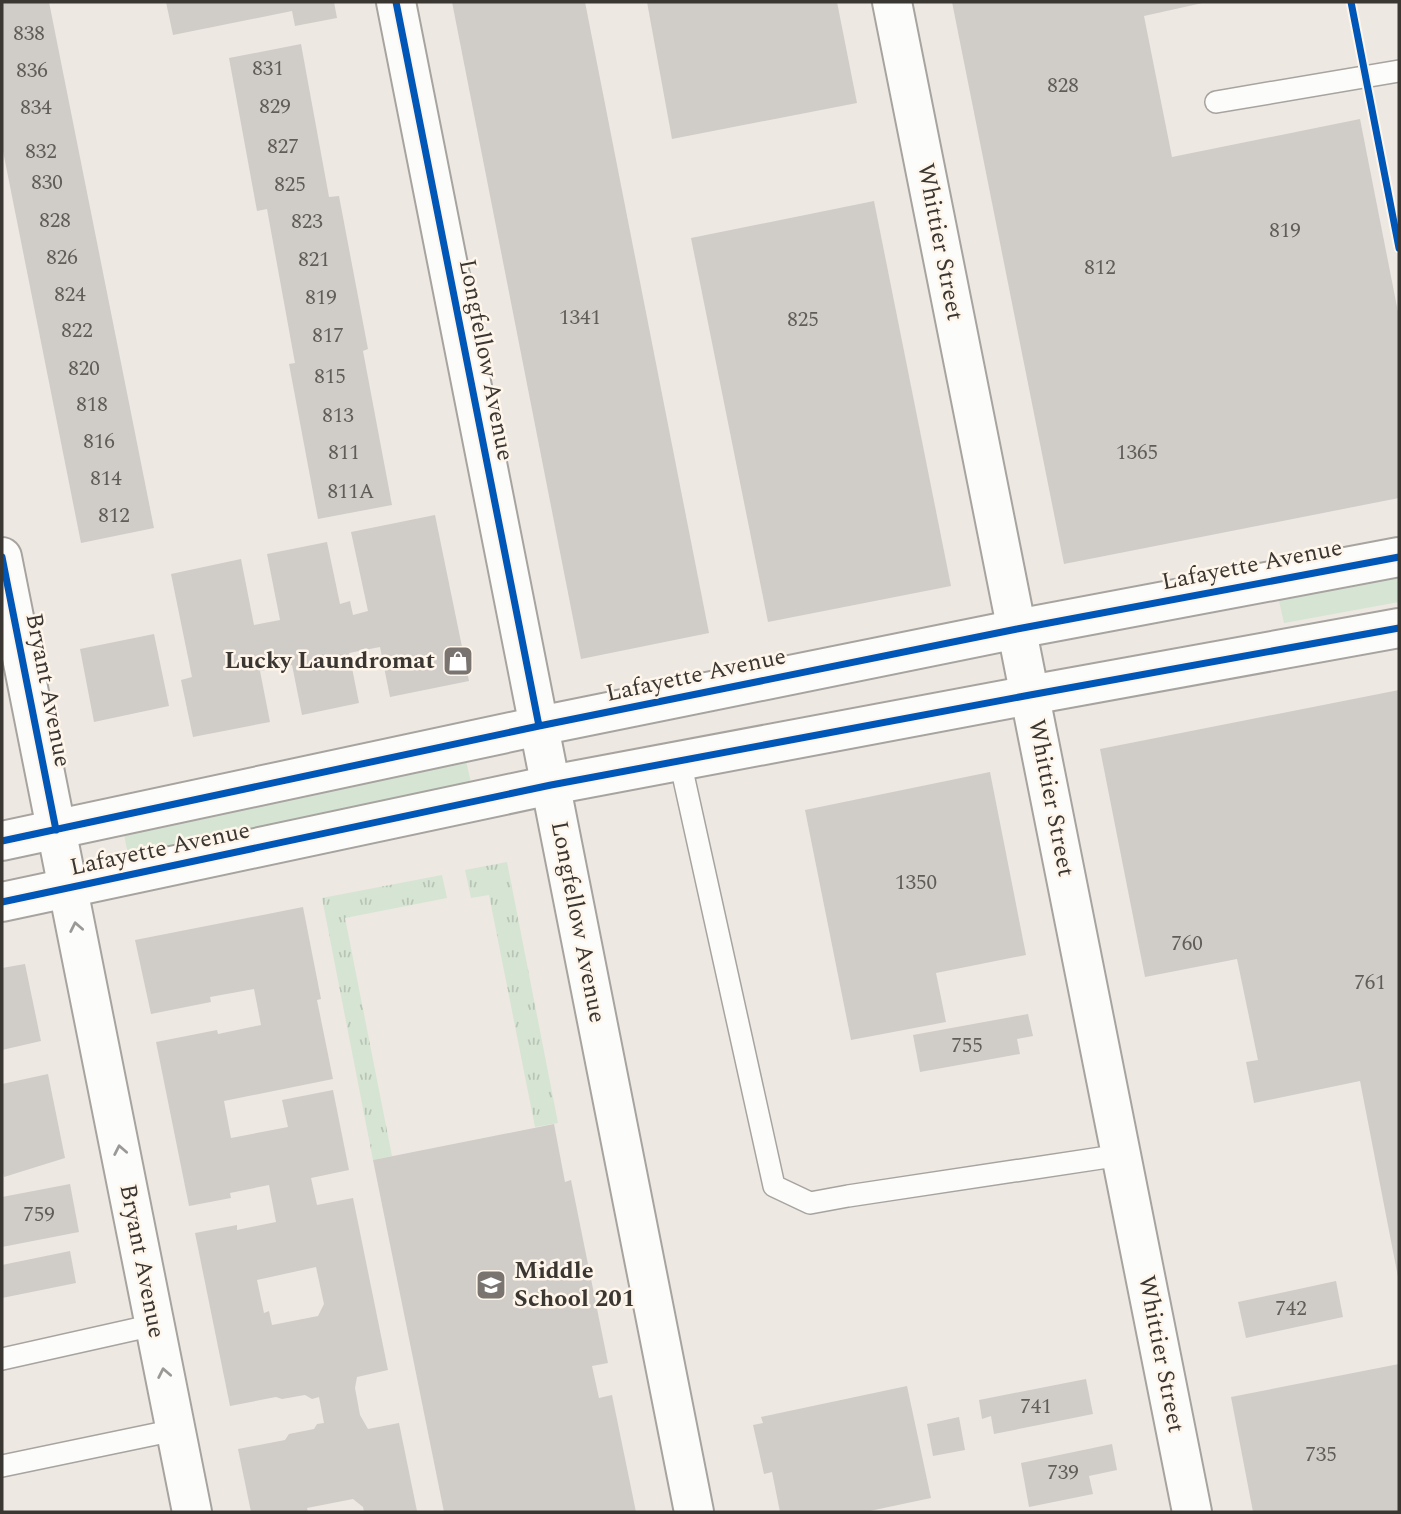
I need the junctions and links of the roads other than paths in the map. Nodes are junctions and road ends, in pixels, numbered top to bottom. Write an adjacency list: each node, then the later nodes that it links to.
1 (396, 2): 10 (street, Longfellow Avenue)
2 (892, 2): 8 (street, Whittier Street)
3 (1399, 71): 4 (lane)
4 (1216, 102)
5 (2, 557): 13 (street, Bryant Avenue)
6 (1399, 557): 8 (street, Lafayette Avenue)
7 (1399, 628): 9 (street, Lafayette Avenue)
8 (1017, 629): 9 (street, Whittier Street); 10 (street, Lafayette Avenue)
9 (1030, 695): 11 (street, Lafayette Avenue); 17 (street, Whittier Street)
10 (539, 726): 12 (street, Longfellow Avenue); 13 (street, Lafayette Avenue)
11 (680, 761): 12 (street, Lafayette Avenue); 17 (lane)
12 (551, 786): 15 (street, Lafayette Avenue); 23 (street, Longfellow Avenue)
13 (56, 830): 14 (street, Lafayette Avenue); 15 (street, Bryant Avenue)
14 (2, 841)
15 (68, 889): 16 (street, Lafayette Avenue); 18 (street, Bryant Avenue, one-way to 15)
16 (2, 902)
17 (1121, 1155): 24 (street, Whittier Street)
18 (154, 1325): 19 (lane); 20 (street, Bryant Avenue, one-way to 18)
19 (2, 1359)
20 (175, 1430): 21 (lane); 22 (street, Bryant Avenue)
21 (2, 1466)
22 (192, 1512)
23 (694, 1512)
24 (1192, 1512)

